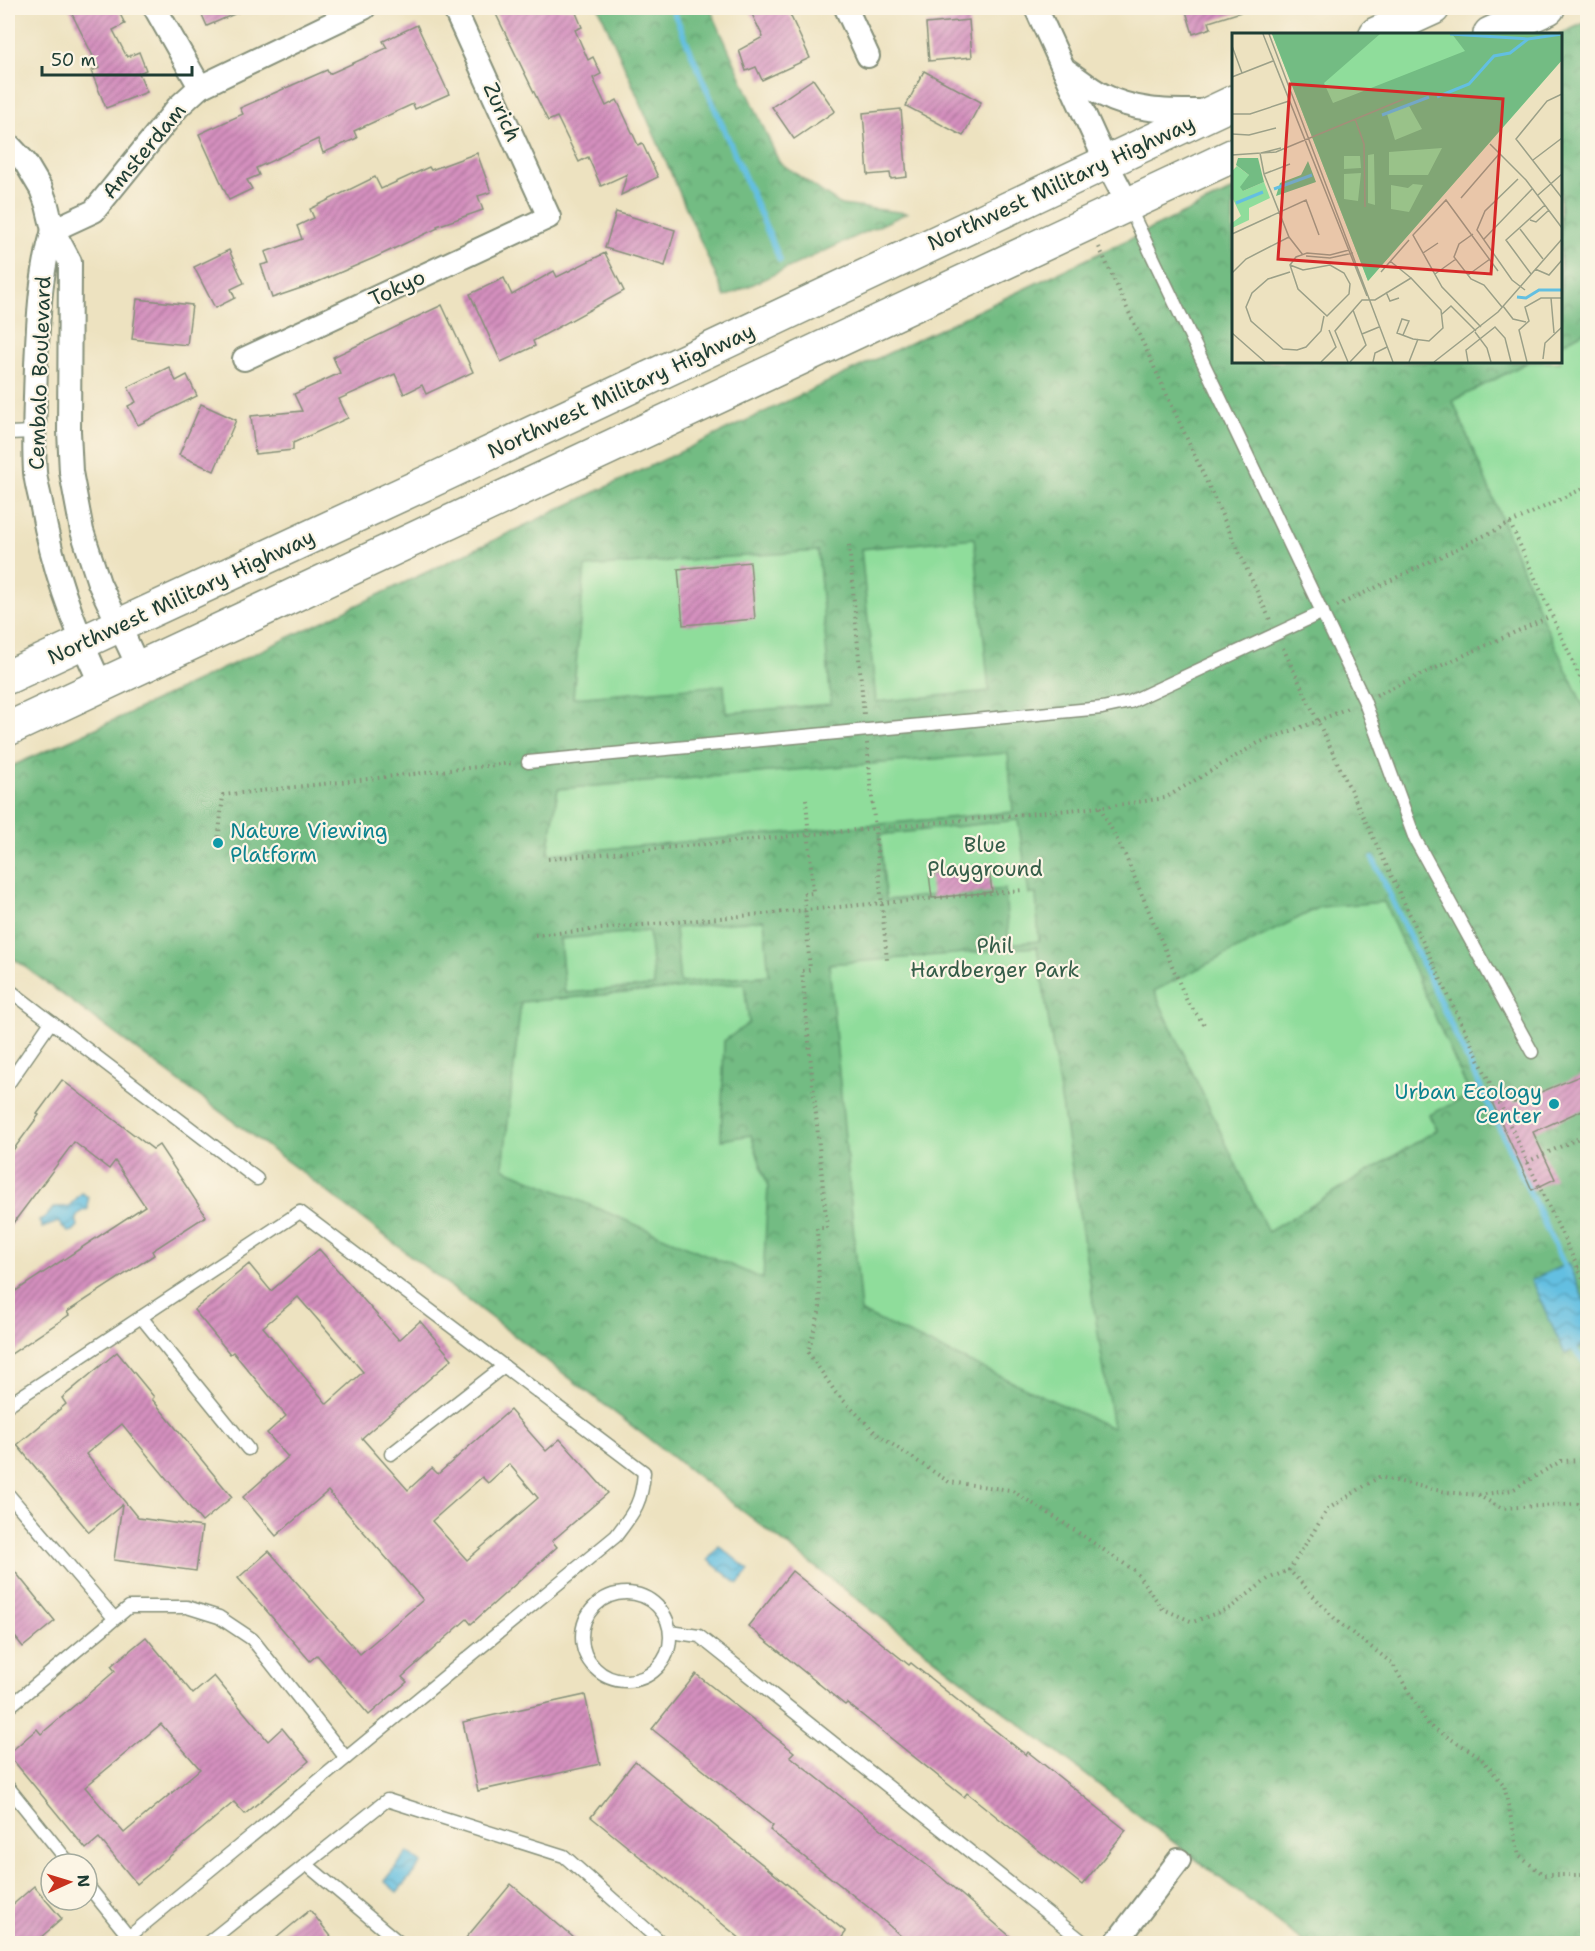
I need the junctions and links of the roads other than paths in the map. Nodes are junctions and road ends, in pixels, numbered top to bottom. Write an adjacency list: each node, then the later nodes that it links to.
1 (155, 8): 12 (street)
2 (364, 8): 12 (street, Amsterdam)
3 (454, 8): 18 (street, Zurich)
4 (846, 8): 10 (street)
5 (1036, 8): 11 (street)
6 (1433, 8): 8 (main road)
7 (1548, 8): 9 (main road)
8 (1378, 33)
9 (1492, 33)
10 (868, 56)
11 (1064, 69): 13 (street); 16 (street)
12 (200, 87): 19 (street, Amsterdam)
13 (1225, 106): 16 (main road, Northwest Military Highway)
14 (8, 144): 19 (street, Cembalo Boulevard)
15 (1232, 155): 17 (main road)
16 (1106, 162): 17 (street); 25 (main road, Northwest Military Highway)
17 (1128, 204): 24 (lane); 27 (main road)
18 (549, 217): 20 (street, Tokyo)
19 (53, 230): 21 (street, Cembalo Boulevard); 22 (street, Cembalo Boulevard)
20 (244, 359)
21 (69, 431): 22 (street); 25 (street, Cembalo Boulevard)
22 (34, 432): 23 (lane); 26 (street, Cembalo Boulevard)
23 (8, 433)
24 (1323, 612): 31 (lane); 34 (lane)
25 (119, 625): 26 (main road, Northwest Military Highway); 27 (street, Cembalo Boulevard)
26 (81, 643): 28 (main road, Northwest Military Highway); 29 (street, Cembalo Boulevard)
27 (139, 668): 29 (main road)
28 (8, 677)
29 (101, 686): 30 (main road)
30 (8, 729)
31 (528, 762)
32 (8, 989): 33 (lane)
33 (51, 1022): 35 (lane); 36 (lane)
34 (1533, 1052)
35 (8, 1084)
36 (257, 1179)
37 (141, 1317): 38 (lane); 39 (lane); 40 (lane)
38 (504, 1366): 41 (lane); 46 (lane)
39 (8, 1405)
40 (248, 1449)
41 (391, 1454)
42 (8, 1494): 43 (lane)
43 (114, 1618): 45 (lane); 46 (lane)
44 (670, 1632): 44 (lane); 56 (lane)
45 (8, 1708)
46 (346, 1758): 52 (lane)
47 (8, 1787): 48 (lane)
48 (60, 1852)
49 (1179, 1860): 57 (street)
50 (306, 1864): 53 (lane); 54 (lane); 55 (lane)
51 (99, 1902): 52 (lane)
52 (125, 1940)
53 (206, 1944)
54 (401, 1944)
55 (663, 1944)
56 (1086, 1944)
57 (1115, 1944)

